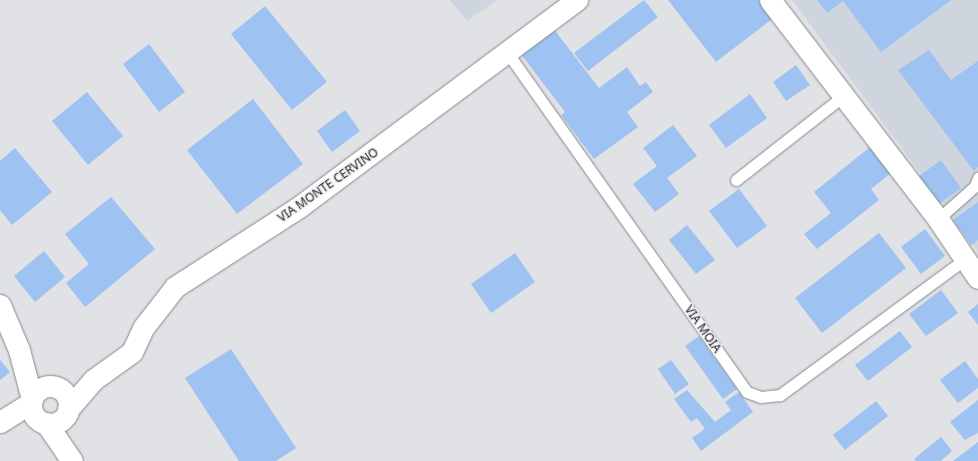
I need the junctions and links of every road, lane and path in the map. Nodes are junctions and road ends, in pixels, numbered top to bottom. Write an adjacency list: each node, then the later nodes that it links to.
1 (577, 0): 3 (street, VIA MONTE CERVINO)
2 (770, 0): 4 (street)
3 (507, 52): 8 (lane, VIA MOIA); 12 (street, VIA MONTE CERVINO)
4 (842, 97): 6 (lane); 7 (street)
5 (978, 178): 7 (lane)
6 (736, 180)
7 (938, 219): 8 (street)
8 (964, 260): 9 (street)
9 (978, 278)
10 (0, 305): 11 (street)
11 (19, 350): 13 (street); 14 (street)
12 (93, 380): 13 (street, VIA MONTE CERVINO); 15 (street, VIA MONTE CERVINO)
13 (55, 387): 14 (street); 15 (street)
14 (32, 401): 16 (street); 17 (street)
15 (67, 411): 17 (street); 18 (street)
16 (3, 421): 17 (street)
17 (43, 422): 18 (street)
18 (70, 456)

